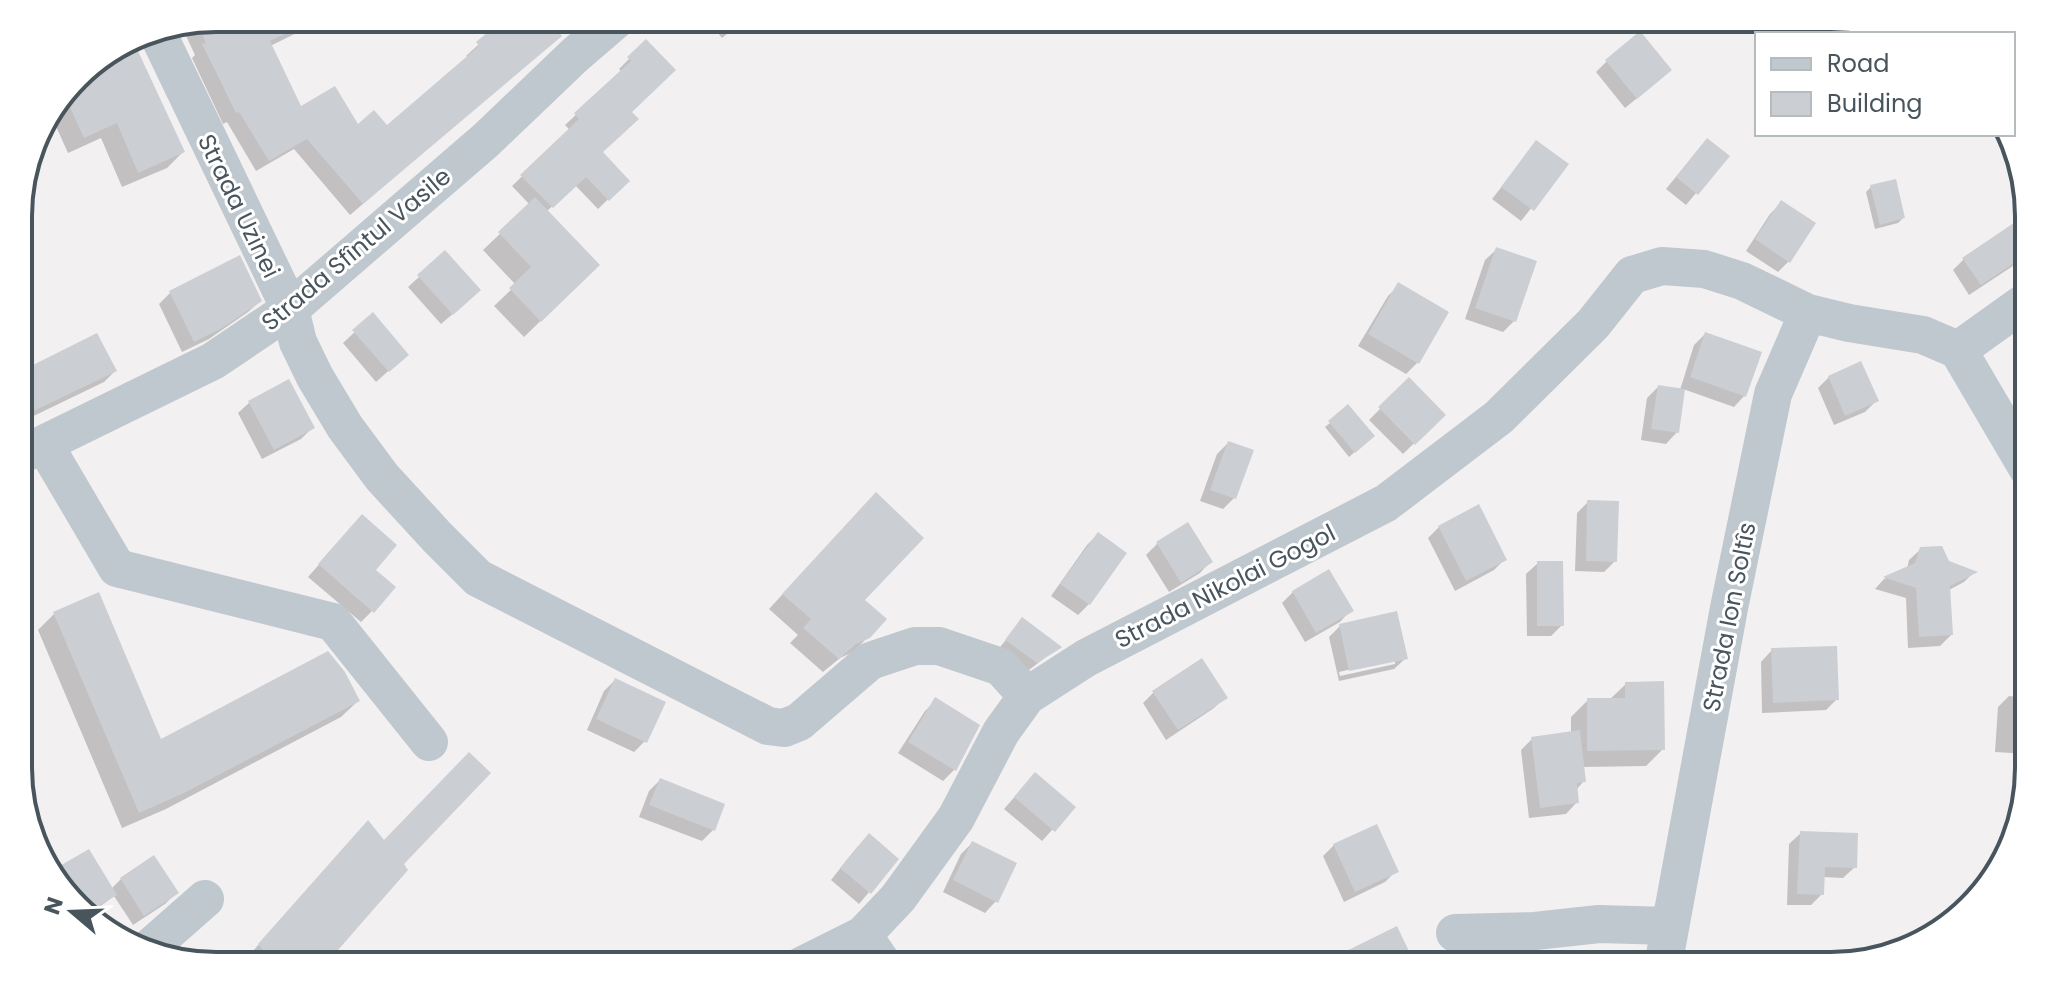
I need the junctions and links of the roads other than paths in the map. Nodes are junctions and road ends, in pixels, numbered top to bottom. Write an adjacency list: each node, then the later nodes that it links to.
1 (602, 32): 3 (street, Strada Sfîntul Vasile)
2 (161, 41): 3 (street, Strada Uzinei)
3 (290, 309): 8 (street, Strada Sfîntul Vasile); 9 (street, Strada Uzinei)
4 (2015, 309): 6 (street)
5 (1808, 313): 6 (street); 9 (street, Strada Nikolai Gogol); 12 (street, Strada Ion Soltîs)
6 (1958, 350): 7 (street)
7 (2015, 447)
8 (32, 450): 10 (street)
9 (1027, 696): 14 (street, Strada Nikolai Gogol)
10 (429, 742)
11 (205, 899): 15 (street)
12 (1669, 926): 13 (street); 18 (street, Strada Ion Soltîs)
13 (1455, 933)
14 (863, 935): 16 (street, Strada Nikolai Gogol); 17 (street)
15 (156, 942)
16 (829, 952)
17 (875, 952)
18 (1665, 952)

